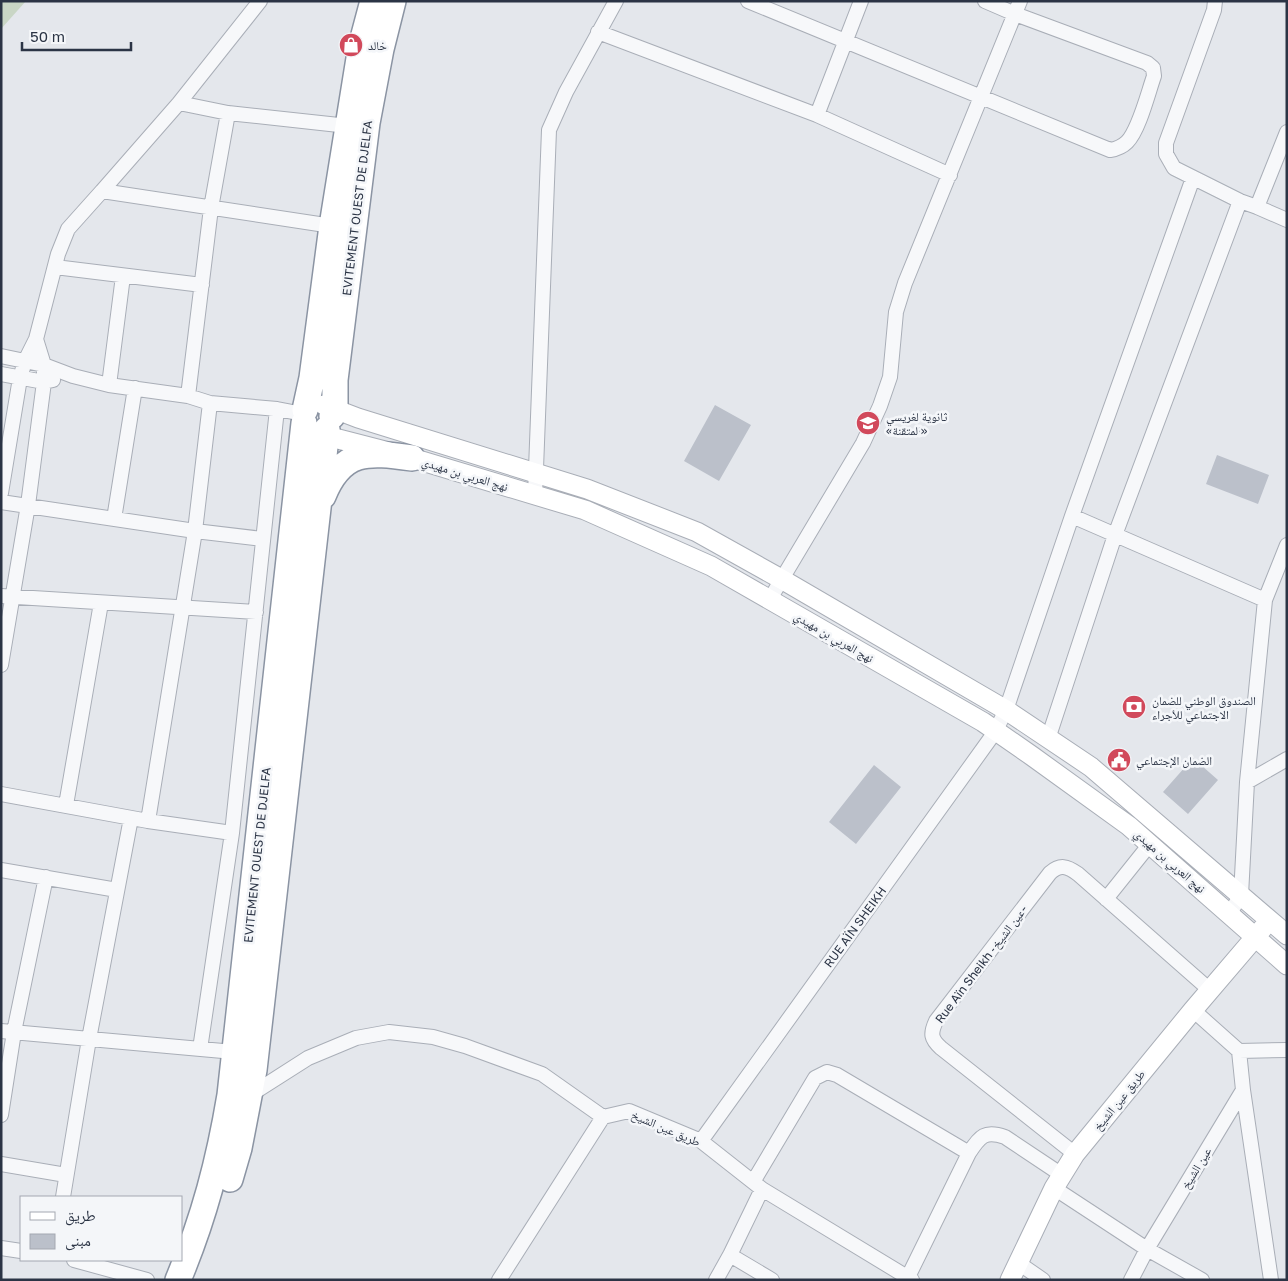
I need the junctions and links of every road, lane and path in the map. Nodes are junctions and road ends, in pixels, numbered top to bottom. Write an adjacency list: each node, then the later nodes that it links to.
1 (260, 1): 13 (street)
2 (373, 1): 16 (highway, EVITEMENT OUEST DE DJELFA)
3 (393, 1): 42 (highway, EVITEMENT OUEST DE DJELFA)
4 (616, 1): 10 (street)
5 (748, 1): 11 (street)
6 (862, 1): 11 (street)
7 (985, 1): 9 (street)
8 (1215, 1): 19 (street)
9 (1017, 8): 12 (street); 12 (street)
10 (598, 32): 15 (street); 44 (street)
11 (846, 42): 12 (street); 15 (street)
12 (981, 98): 18 (street)
13 (179, 103): 14 (street); 20 (street)
14 (228, 113): 16 (street); 23 (street)
15 (817, 115): 18 (street)
16 (348, 126): 25 (highway, EVITEMENT OUEST DE DJELFA)
17 (1287, 132): 22 (street)
18 (950, 175): 56 (street)
19 (1193, 178): 21 (street); 50 (street, RUE AÏN SHEIKH)
20 (102, 191): 23 (street); 26 (street)
21 (1240, 201): 22 (street); 53 (street)
22 (1257, 206): 24 (street)
23 (211, 208): 25 (street); 28 (street)
24 (1287, 220)
25 (332, 226): 42 (highway, EVITEMENT OUEST DE DJELFA)
26 (55, 267): 27 (street); 29 (street)
27 (123, 276): 28 (street); 37 (street)
28 (202, 285): 39 (street)
29 (36, 340): 31 (street); 32 (street)
30 (1, 356): 31 (street)
31 (25, 361): 32 (street); 35 (street)
32 (44, 366): 34 (street); 36 (street)
33 (1, 374): 35 (street)
34 (73, 376): 36 (street); 37 (street)
35 (20, 378): 36 (street); 45 (street)
36 (44, 382): 48 (street)
37 (109, 385): 38 (street)
38 (136, 388): 39 (street); 51 (street)
39 (188, 396): 40 (street)
40 (210, 403): 41 (street); 52 (street)
41 (277, 409): 42 (street); 54 (street)
42 (319, 419): 43 (main road, نهج العربي بن مهيدي); 44 (main road, نهج العربي بن مهيدي); 49 (highway, EVITEMENT OUEST DE DJELFA); 93 (highway, EVITEMENT OUEST DE DJELFA)
43 (412, 458): 46 (main road, نهج العربي بن مهيدي); 49 (highway)
44 (537, 473): 46 (street); 56 (main road, نهج العربي بن مهيدي)
45 (1, 493)
46 (535, 495): 59 (main road, نهج العربي بن مهيدي)
47 (1, 502): 48 (street)
48 (28, 505): 51 (street); 57 (street)
49 (317, 512): 95 (highway, EVITEMENT OUEST DE DJELFA)
50 (1072, 516): 53 (street); 66 (street, RUE AÏN SHEIKH)
51 (114, 519): 52 (street)
52 (195, 531): 54 (street); 62 (street)
53 (1115, 535): 60 (street); 68 (street)
54 (263, 539): 63 (street)
55 (1287, 545): 60 (street)
56 (783, 580): 58 (main road, نهج العربي بن مهيدي); 59 (street)
57 (7, 596): 61 (street); 65 (street)
58 (812, 598): 64 (main road); 66 (main road, نهج العربي بن مهيدي)
59 (770, 599): 64 (main road, نهج العربي بن مهيدي)
60 (1265, 600): 70 (street)
61 (100, 603): 62 (street); 72 (street)
62 (182, 608): 63 (street); 74 (street)
63 (256, 612): 75 (street)
64 (800, 616): 67 (main road, نهج العربي بن مهيدي)
65 (1, 665)
66 (1006, 710): 67 (street, RUE AÏN SHEIKH); 68 (main road, نهج العربي بن مهيدي)
67 (996, 732): 76 (main road, نهج العربي بن مهيدي); 98 (street, RUE AÏN SHEIKH)
68 (1048, 739): 80 (main road, نهج العربي بن مهيدي)
69 (1287, 758): 70 (street)
70 (1247, 782): 80 (street)
71 (1, 794): 72 (street)
72 (66, 805): 73 (street)
73 (132, 818): 74 (street); 79 (street)
74 (148, 821): 75 (street)
75 (232, 833): 90 (street)
76 (1150, 844): 81 (street); 82 (main road, نهج العربي بن مهيدي)
77 (1, 870): 78 (street)
78 (46, 877): 79 (street); 88 (street)
79 (117, 890): 89 (street)
80 (1241, 895): 82 (street); 83 (main road, نهج العربي بن مهيدي)
81 (1106, 899): 86 (street, Rue Aïn Sheikh -عين الشيخ-); 100 (street, Rue Aïn Sheikh -عين الشيخ-)
82 (1230, 913): 84 (main road, نهج العربي بن مهيدي)
83 (1281, 928): 84 (main road, طريق عين الشيخ)
84 (1255, 937): 85 (main road, نهج العربي بن مهيدي); 86 (main road, طريق عين الشيخ)
85 (1287, 964)
86 (1211, 991): 87 (main road, طريق عين الشيخ)
87 (1193, 1010): 92 (street); 100 (main road, طريق عين الشيخ)
88 (8, 1032): 89 (street); 96 (street)
89 (89, 1039): 90 (street); 102 (street)
90 (200, 1048): 93 (street)
91 (1287, 1050): 92 (street)
92 (1239, 1051): 94 (street)
93 (234, 1052): 95 (highway, EVITEMENT OUEST DE DJELFA)
94 (1243, 1090): 107 (street, عين الشيخ); 124 (street)
95 (240, 1095): 97 (street); 115 (highway, EVITEMENT OUEST DE DJELFA); 116 (highway, EVITEMENT OUEST DE DJELFA)
96 (1, 1115)
97 (604, 1117): 98 (street, طريق عين الشيخ); 117 (street)
98 (701, 1141): 104 (street, طريق عين الشيخ)
99 (969, 1153): 103 (street); 104 (street); 113 (street)
100 (1075, 1154): 103 (main road, طريق عين الشيخ)
101 (1, 1164): 102 (street)
102 (66, 1175): 105 (street)
103 (1058, 1181): 107 (street); 111 (main road, طريق عين الشيخ)
104 (758, 1186): 109 (street); 113 (street, طريق عين الشيخ)
105 (63, 1196)
106 (1, 1248): 108 (street)
107 (1147, 1249): 112 (street); 122 (street, عين الشيخ)
108 (20, 1251)
109 (730, 1255): 118 (street); 119 (street)
110 (78, 1261): 114 (street)
111 (1017, 1262): 120 (main road, طريق عين الشيخ); 121 (street)
112 (1181, 1274): 123 (street)
113 (910, 1279)
114 (147, 1280)
115 (178, 1280)
116 (194, 1280)
117 (499, 1280)
118 (716, 1280)
119 (772, 1280)
120 (1010, 1280)
121 (1043, 1280)
122 (1130, 1280)
123 (1202, 1280)
124 (1271, 1280)

